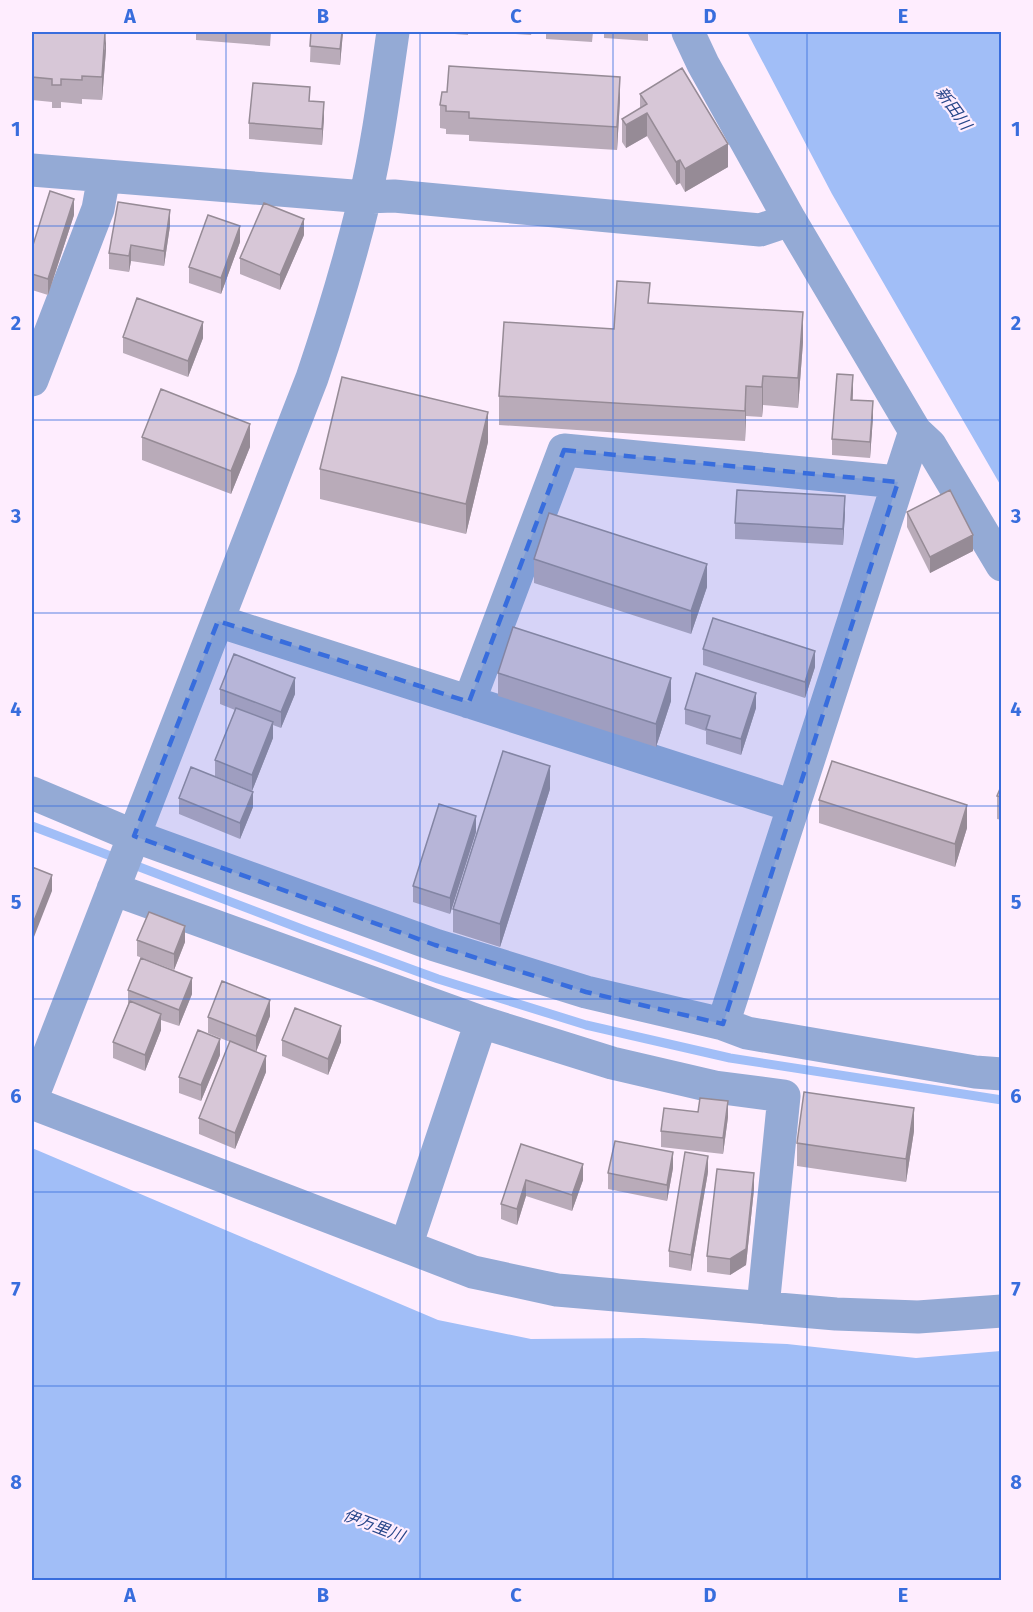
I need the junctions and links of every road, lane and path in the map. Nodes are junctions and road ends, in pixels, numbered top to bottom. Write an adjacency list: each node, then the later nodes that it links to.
1 (393, 32): 5 (street)
2 (688, 32): 6 (street)
3 (32, 170): 4 (street)
4 (104, 176): 5 (street); 7 (street)
5 (365, 197): 6 (street); 11 (street)
6 (790, 220): 8 (street)
7 (32, 380)
8 (915, 431): 9 (street); 10 (street)
9 (898, 482): 12 (street); 14 (street)
10 (1002, 565)
11 (218, 621): 12 (street); 15 (street)
12 (469, 702): 14 (street)
13 (32, 793): 15 (street)
14 (794, 806): 18 (street)
15 (134, 836): 16 (street); 18 (street)
16 (113, 889): 17 (street); 20 (street)
17 (480, 1022): 22 (street); 23 (street)
18 (723, 1024): 19 (street)
19 (1002, 1074)
20 (32, 1098)
21 (32, 1103): 22 (street)
22 (406, 1246): 23 (street)
23 (763, 1307): 24 (street)
24 (1002, 1311)

